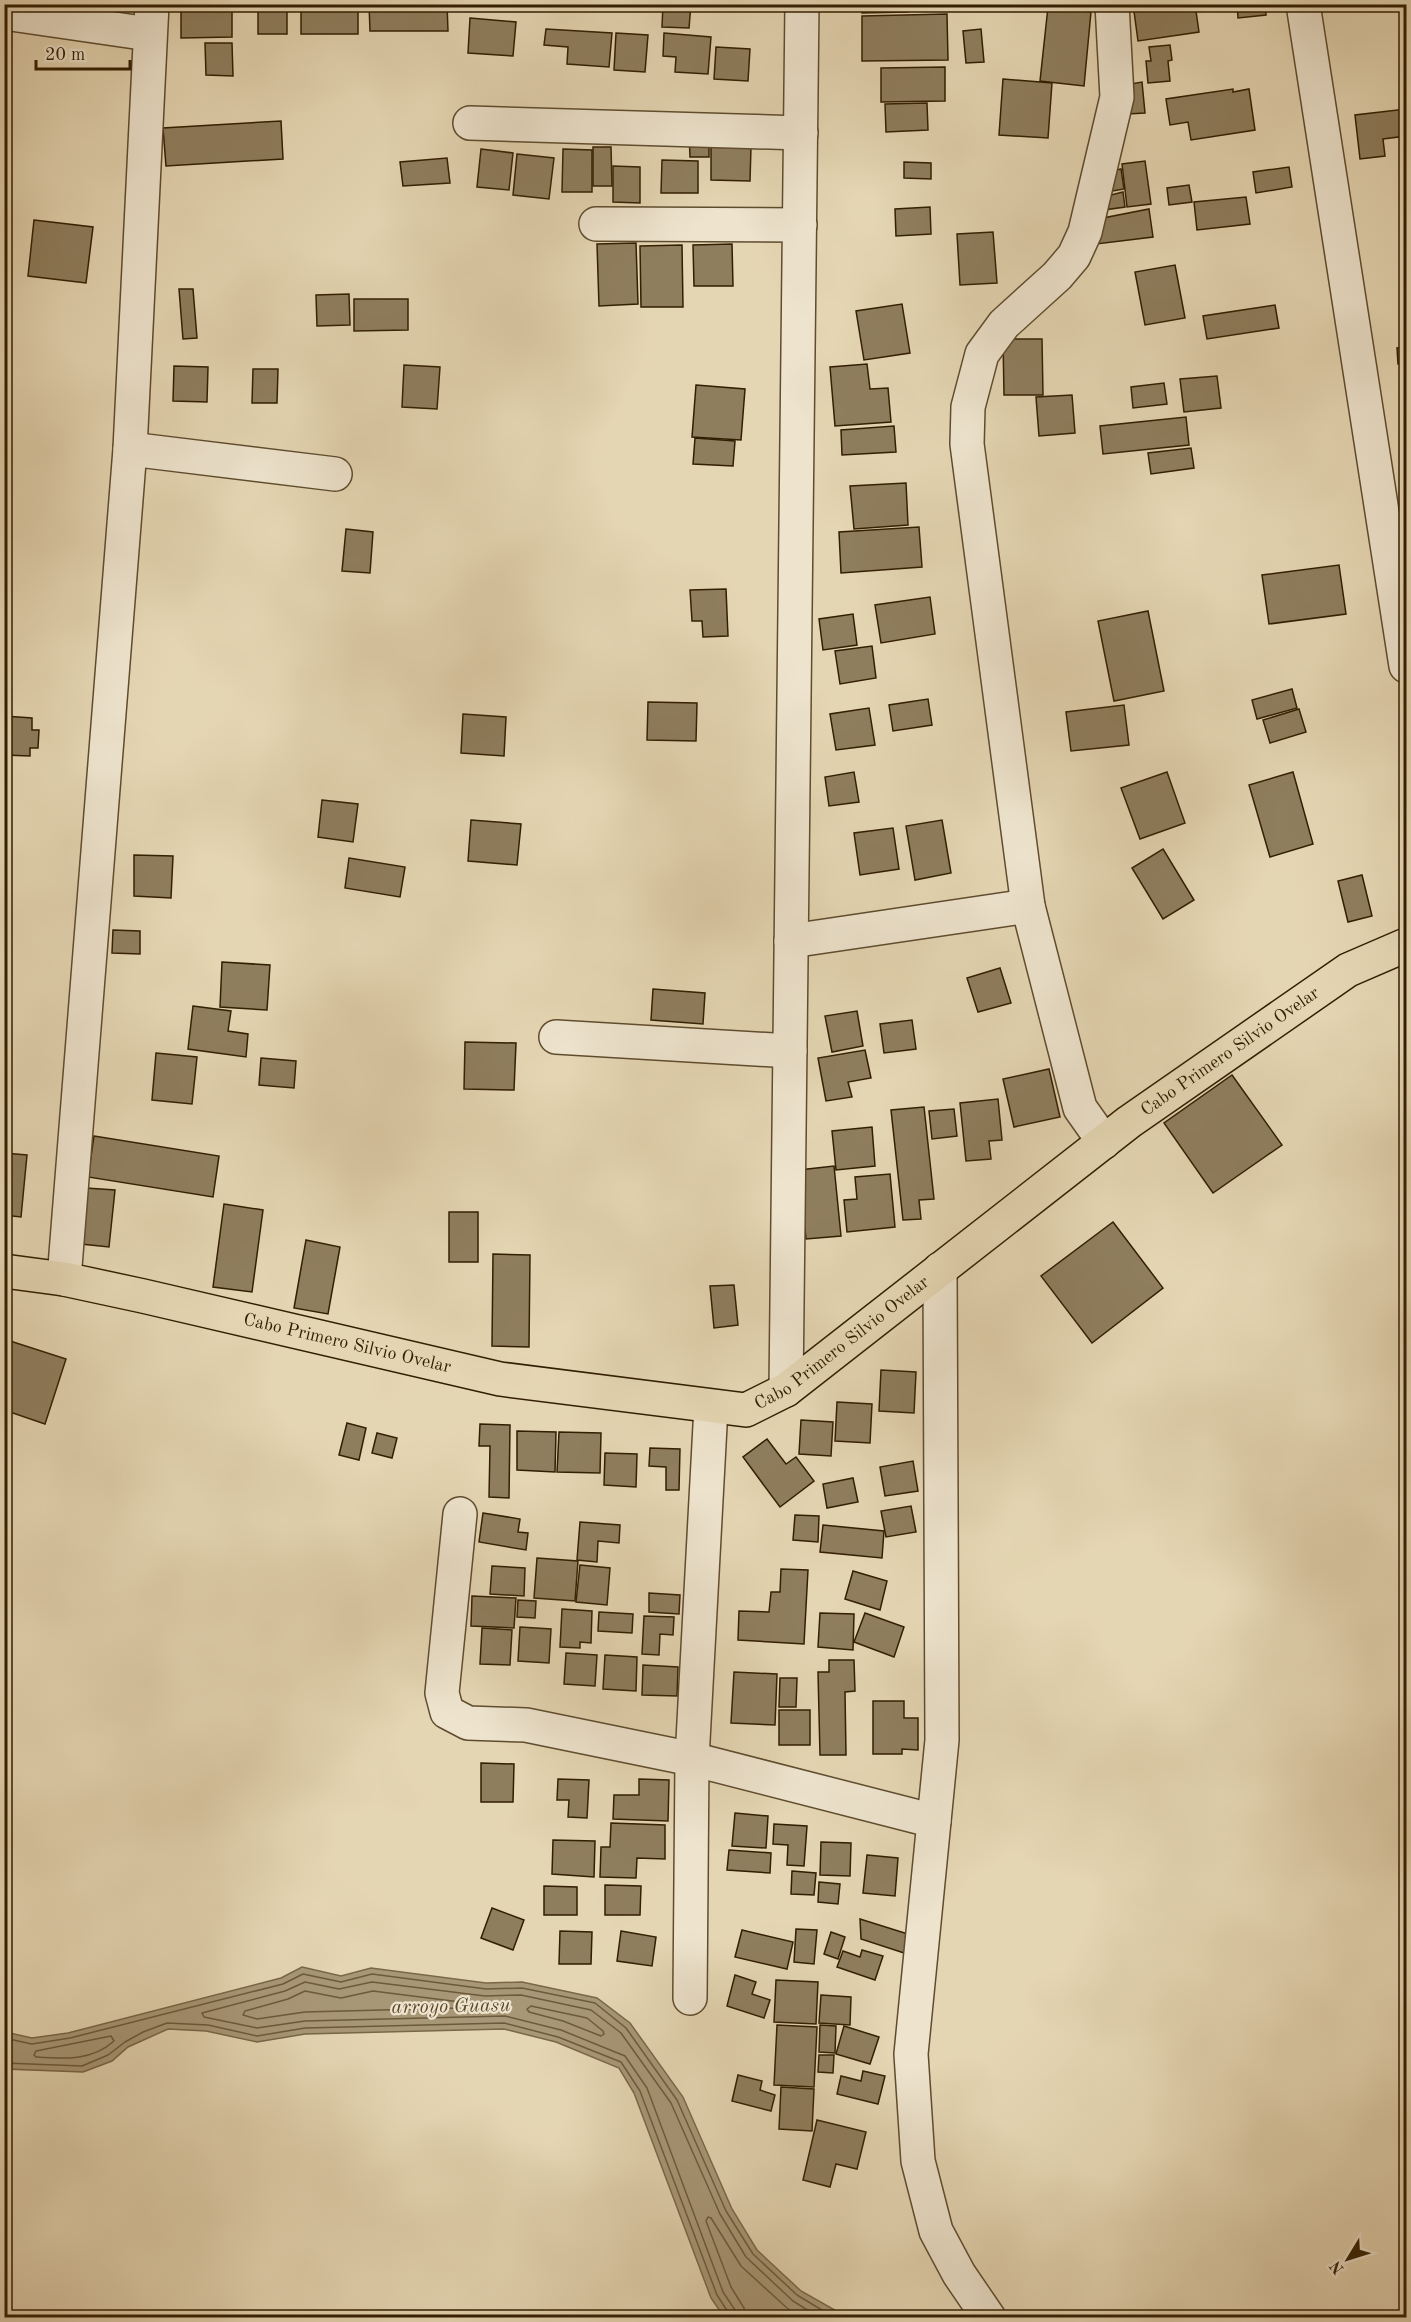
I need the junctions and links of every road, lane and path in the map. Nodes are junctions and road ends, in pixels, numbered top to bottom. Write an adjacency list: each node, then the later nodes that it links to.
1 (802, 4): 7 (street)
2 (1112, 4): 13 (street)
3 (1303, 4): 12 (street)
4 (4, 13): 5 (street)
5 (151, 19): 10 (street)
6 (470, 123): 7 (street)
7 (801, 133): 9 (street)
8 (596, 224): 9 (street)
9 (800, 225): 14 (street)
10 (130, 448): 11 (street); 21 (street)
11 (335, 474)
12 (1407, 666)
13 (1028, 906): 14 (street); 18 (street)
14 (791, 941): 17 (street)
15 (1407, 945): 18 (main road, Cabo Primero Silvio Ovelar)
16 (556, 1037): 17 (street)
17 (790, 1051): 22 (street)
18 (1104, 1142): 19 (main road, Cabo Primero Silvio Ovelar)
19 (940, 1269): 22 (main road, Cabo Primero Silvio Ovelar); 26 (street)
20 (4, 1271): 21 (main road, Cabo Primero Silvio Ovelar)
21 (64, 1279): 23 (main road, Cabo Primero Silvio Ovelar)
22 (786, 1390): 23 (main road, Cabo Primero Silvio Ovelar)
23 (711, 1407): 25 (street)
24 (460, 1514): 25 (street)
25 (692, 1760): 26 (street); 27 (street)
26 (934, 1821): 28 (street)
27 (690, 1998)
28 (989, 2318)

